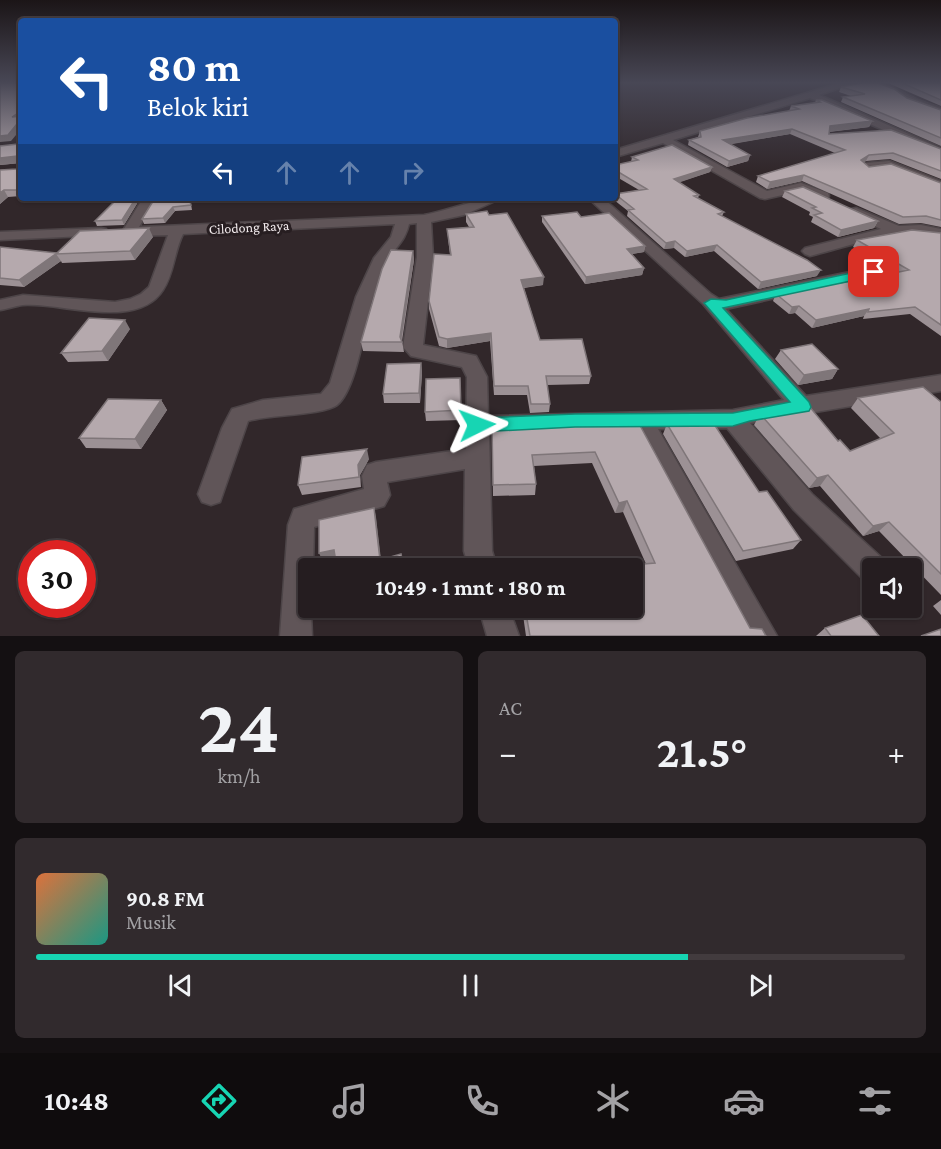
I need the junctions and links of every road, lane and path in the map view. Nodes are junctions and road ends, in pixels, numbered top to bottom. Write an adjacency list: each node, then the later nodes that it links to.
1 (754, 113): 5 (street)
2 (850, 113): 3 (street)
3 (889, 130): 4 (street); 6 (street)
4 (866, 132)
5 (665, 140): 7 (street); 16 (street)
6 (941, 152)
7 (618, 153)
8 (866, 167): 9 (street)
9 (941, 185)
10 (148, 201): 17 (street)
11 (487, 201): 13 (street, Cilodong Raya)
12 (598, 201): 22 (street)
13 (424, 219): 14 (street, Cilodong Raya); 28 (street)
14 (398, 220): 15 (street, Cilodong Raya); 30 (street)
15 (178, 230): 17 (street, Cilodong Raya); 23 (street)
16 (898, 231): 18 (street); 20 (street)
17 (129, 232): 19 (street, Cilodong Raya)
18 (941, 234)
19 (0, 236)
20 (810, 250)
21 (874, 272): 22 (street)
22 (711, 303): 25 (street)
23 (0, 305)
24 (941, 383): 25 (street)
25 (803, 407): 26 (street)
26 (733, 420): 27 (street); 32 (street)
27 (642, 422): 28 (street); 36 (street)
28 (477, 425): 29 (street)
29 (477, 457): 31 (street); 34 (street)
30 (211, 494)
31 (480, 558)
32 (862, 558)
33 (497, 618): 35 (street)
34 (296, 636)
35 (503, 636)
36 (761, 636)

